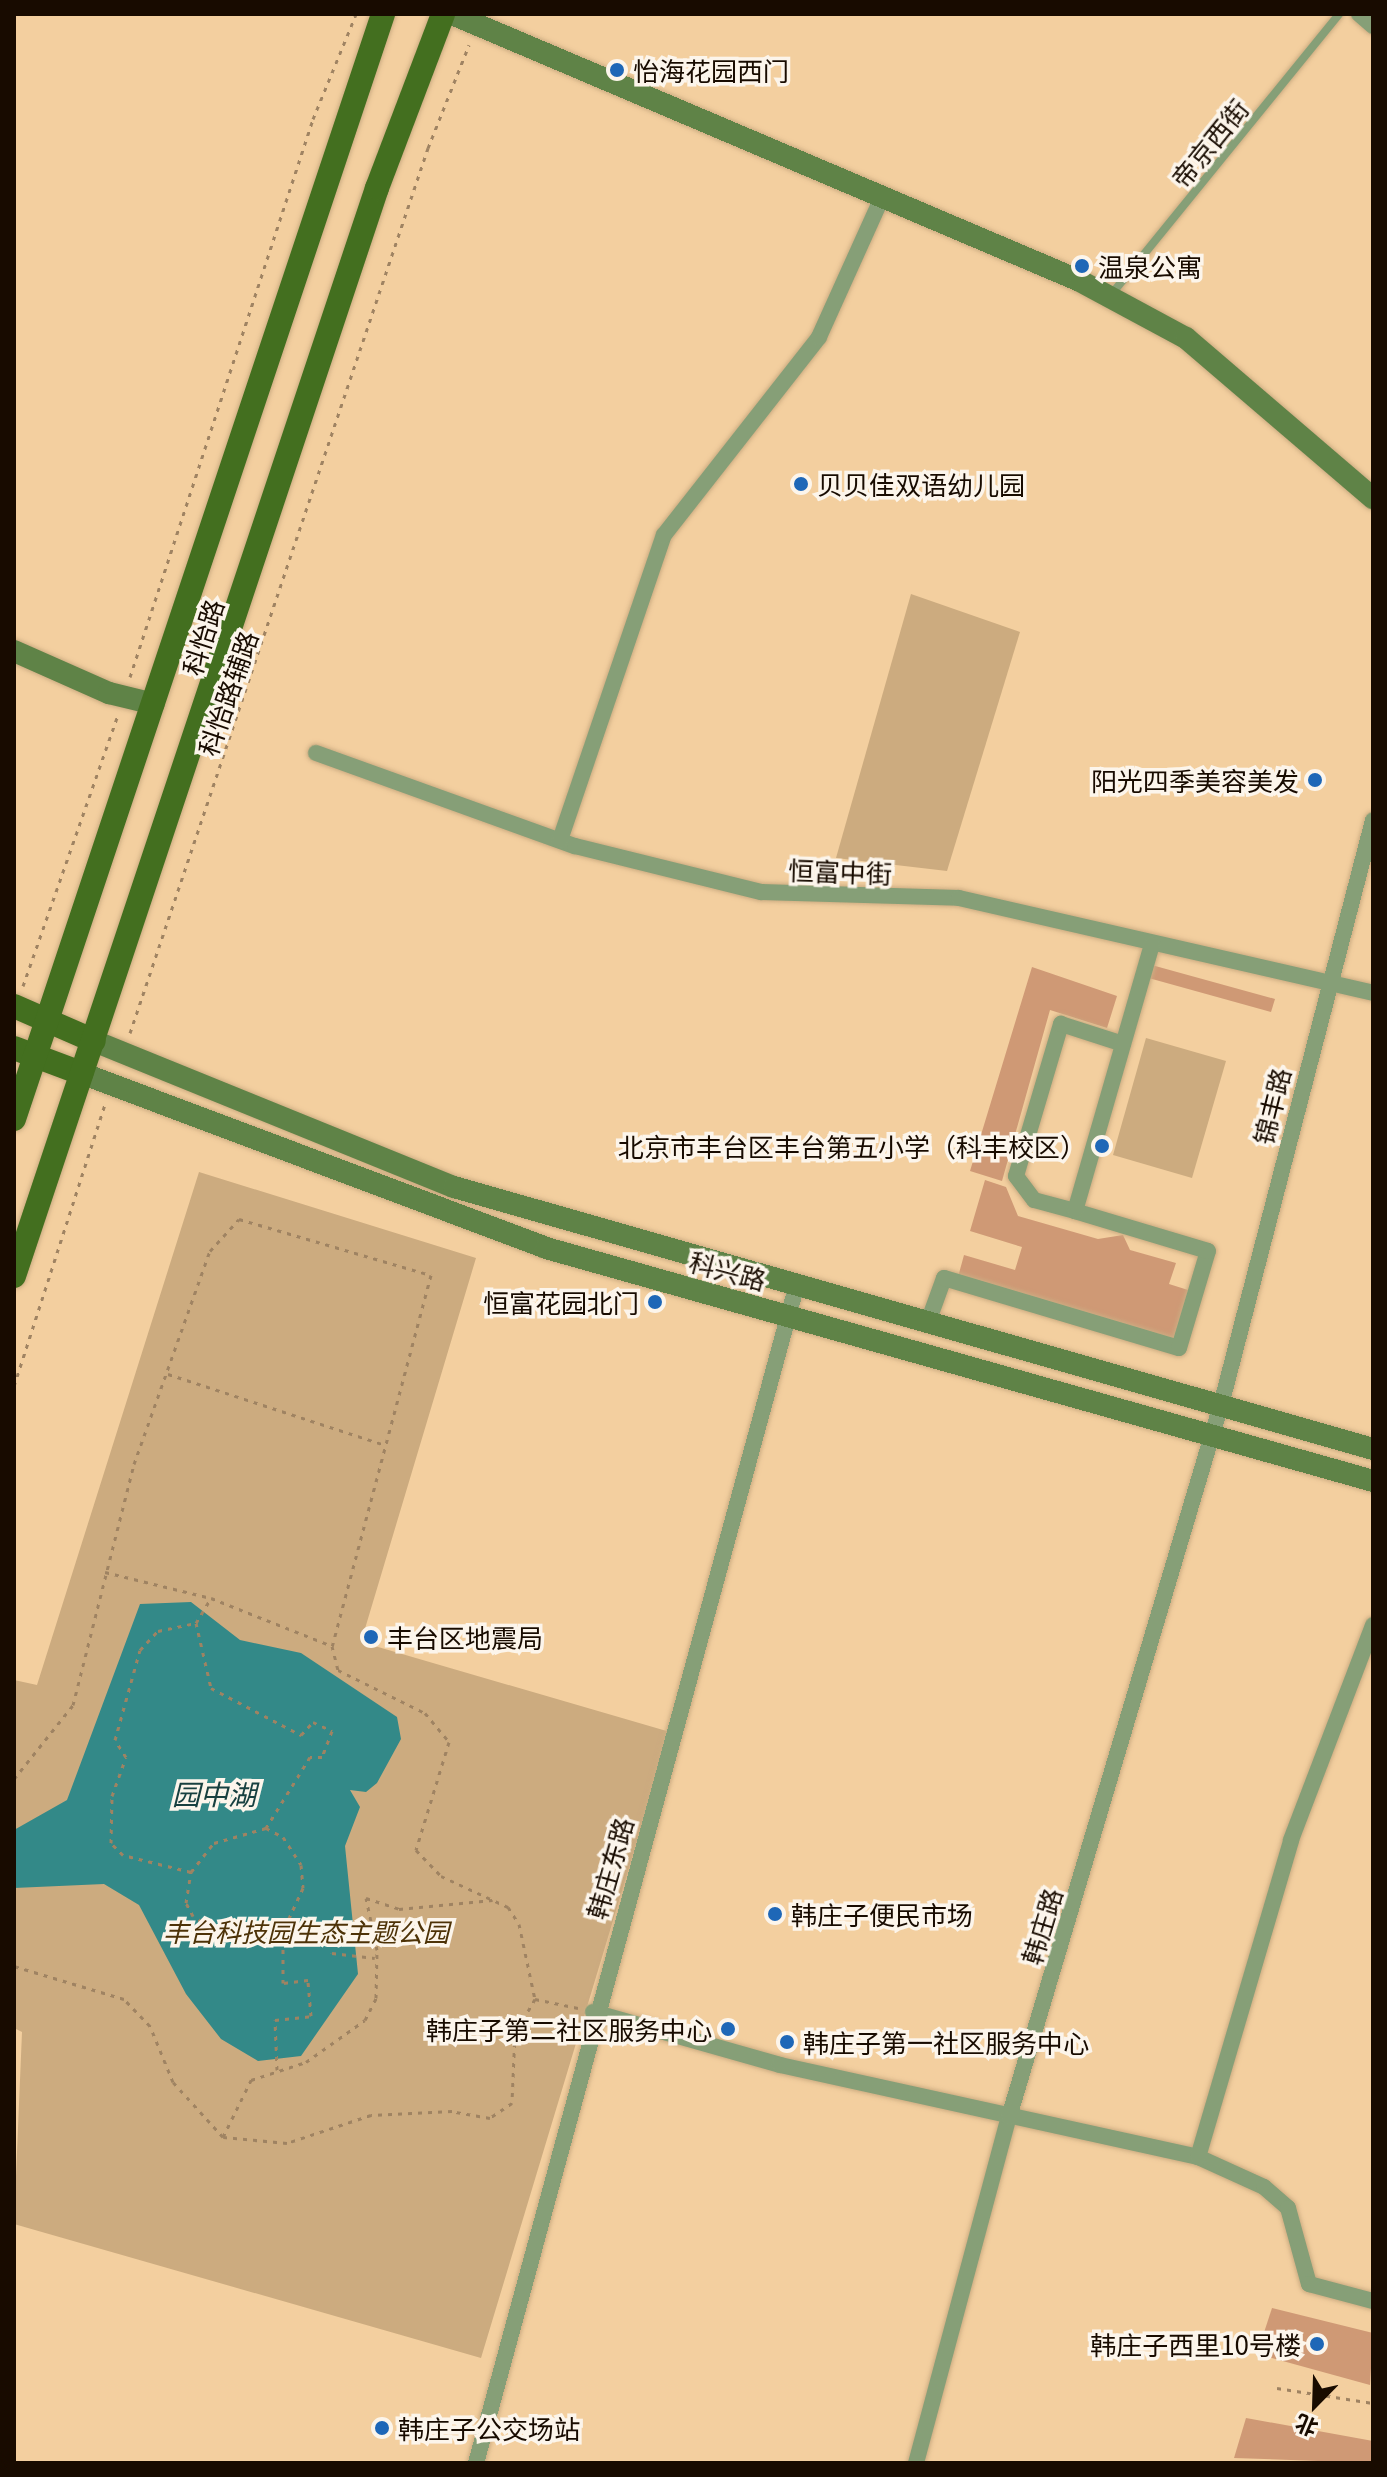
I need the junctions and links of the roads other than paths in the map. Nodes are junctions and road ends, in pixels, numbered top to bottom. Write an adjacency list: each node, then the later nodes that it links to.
1 (383, 14): 11 (main road, 科怡路)
2 (443, 14): 20 (main road, 科怡路)
3 (452, 14): 7 (main road)
4 (1339, 14): 8 (lane, 帝京西街)
5 (1359, 14): 6 (street)
6 (1373, 26)
7 (883, 195): 8 (main road); 14 (street)
8 (1110, 297): 9 (main road)
9 (1373, 498)
10 (14, 651): 11 (main road)
11 (154, 704): 19 (main road, 科怡路)
12 (316, 753): 14 (street, 恒富中街)
13 (1373, 820): 16 (street, 锦丰路)
14 (560, 840): 15 (street, 恒富中街)
15 (1152, 945): 16 (street, 恒富中街); 21 (street)
16 (1325, 987): 17 (street, 恒富中街); 30 (street, 锦丰路)
17 (1373, 993)
18 (15, 1006): 19 (main road)
19 (48, 1021): 20 (main road); 22 (main road, 科怡路)
20 (94, 1041): 23 (main road, 科怡路); 27 (main road, 科兴路)
21 (1123, 1044): 25 (street); 25 (street)
22 (25, 1052): 23 (main road); 24 (main road, 科怡路)
23 (81, 1073): 26 (main road, 科怡路); 28 (main road, 科兴路)
24 (14, 1119)
25 (1075, 1211): 29 (street)
26 (14, 1276)
27 (796, 1288): 28 (street, 韩庄东路); 29 (main road, 科兴路)
28 (791, 1316): 31 (main road, 科兴路); 35 (street, 韩庄东路)
29 (927, 1325): 30 (main road, 科兴路)
30 (1221, 1405): 31 (street, 韩庄路); 32 (main road, 科兴路)
31 (1212, 1437): 33 (main road, 科兴路); 36 (street, 韩庄路)
32 (1373, 1449)
33 (1373, 1481)
34 (1373, 1625): 37 (street)
35 (593, 2012): 36 (street); 39 (street, 韩庄东路)
36 (1009, 2117): 37 (street); 40 (street, 韩庄路)
37 (1198, 2157): 38 (street)
38 (1373, 2301)
39 (476, 2463)
40 (916, 2463)

